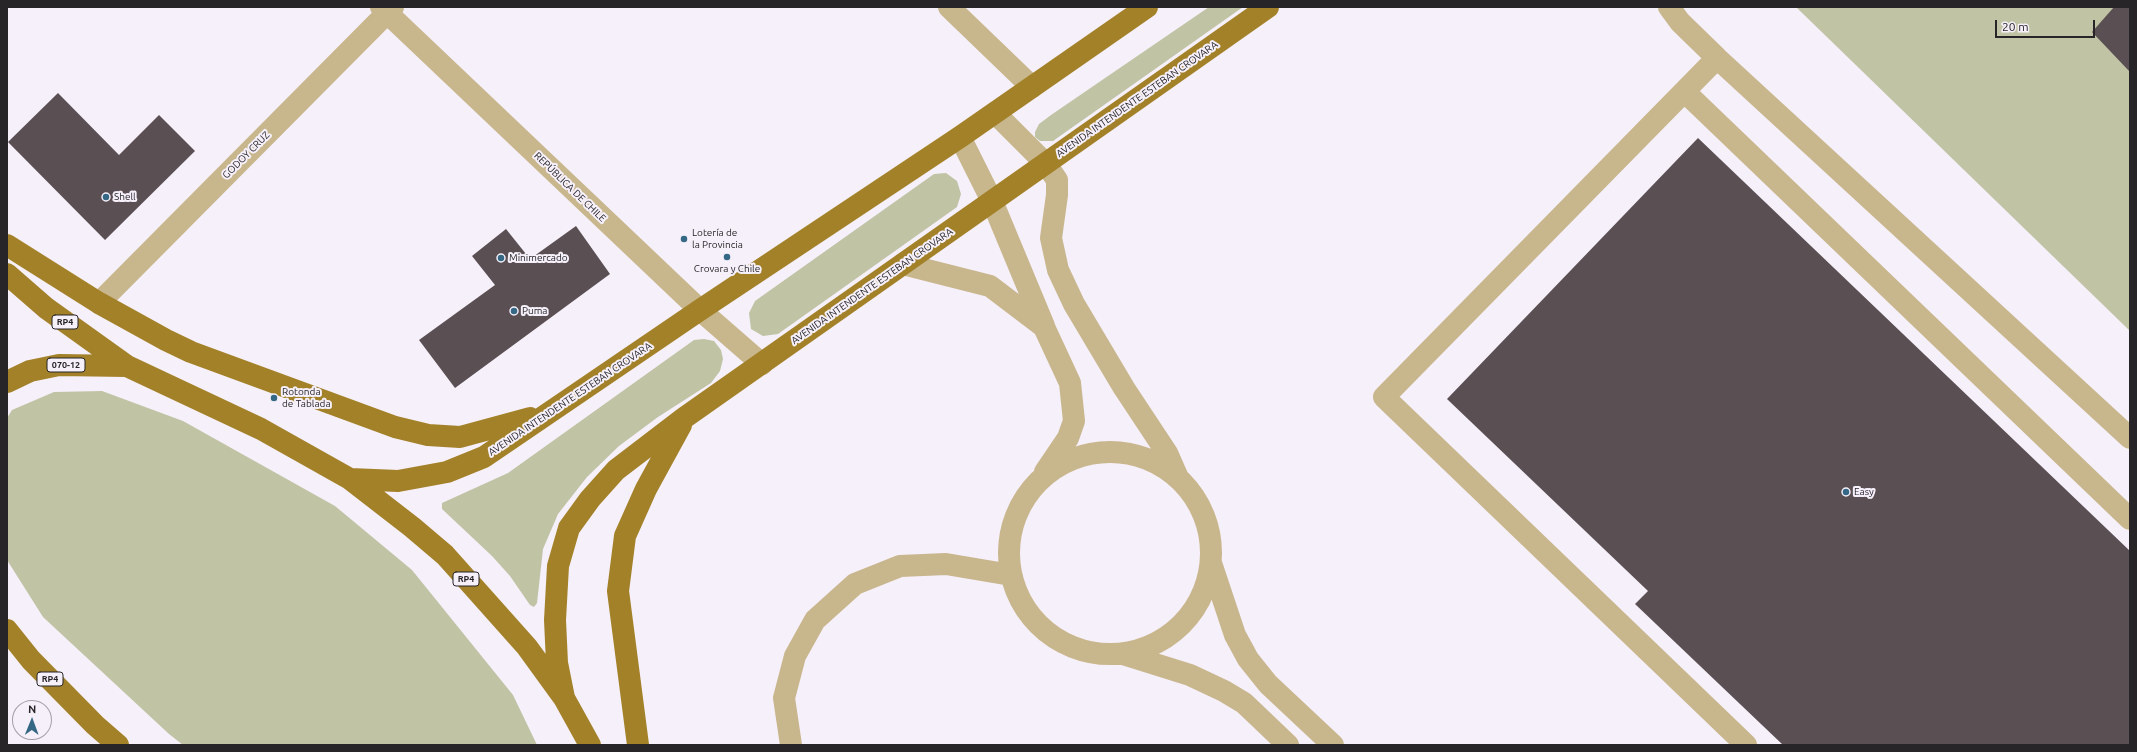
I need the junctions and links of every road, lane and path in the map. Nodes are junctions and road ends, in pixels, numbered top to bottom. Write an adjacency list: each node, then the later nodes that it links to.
1 (949, 7): 7 (street)
2 (1147, 7): 7 (main road, AVENIDA INTENDENTE ESTEBAN CROVARA)
3 (1268, 7): 11 (main road, AVENIDA INTENDENTE ESTEBAN CROVARA)
4 (1669, 7): 6 (street)
5 (387, 9): 16 (street, GODOY CRUZ); 17 (street, REPÚBLICA DE CHILE)
6 (1717, 58): 8 (street); 24 (street)
7 (1032, 87): 9 (main road, AVENIDA INTENDENTE ESTEBAN CROVARA)
8 (1685, 92): 28 (street); 40 (street)
9 (995, 113): 10 (main road, AVENIDA INTENDENTE ESTEBAN CROVARA); 11 (street)
10 (960, 137): 12 (street); 17 (main road, AVENIDA INTENDENTE ESTEBAN CROVARA)
11 (1046, 164): 12 (main road, AVENIDA INTENDENTE ESTEBAN CROVARA); 25 (street)
12 (992, 201): 14 (main road, AVENIDA INTENDENTE ESTEBAN CROVARA); 18 (street)
13 (7, 244): 16 (main road)
14 (903, 264): 18 (street); 19 (main road, AVENIDA INTENDENTE ESTEBAN CROVARA)
15 (7, 274): 20 (main road, RP4)
16 (99, 303): 22 (main road)
17 (700, 310): 19 (street, REPÚBLICA DE CHILE); 22 (main road, AVENIDA INTENDENTE ESTEBAN CROVARA)
18 (1044, 327): 27 (street)
19 (762, 364): 23 (main road, AVENIDA INTENDENTE ESTEBAN CROVARA)
20 (127, 366): 21 (main road, 070-12); 26 (main road, RP4)
21 (7, 382)
22 (555, 411): 26 (main road, AVENIDA INTENDENTE ESTEBAN CROVARA)
23 (684, 418): 33 (main road, AVENIDA INTENDENTE ESTEBAN CROVARA); 34 (main road)
24 (2130, 438)
25 (1178, 478): 27 (street); 29 (street)
26 (350, 479): 33 (main road, RP4)
27 (1038, 482): 30 (street)
28 (2130, 519)
29 (1211, 563): 32 (street); 39 (street)
30 (1011, 575): 32 (street); 37 (street)
31 (7, 630): 35 (main road, RP4)
32 (1123, 654): 38 (street)
33 (564, 698): 36 (main road, RP4)
34 (637, 744)
35 (118, 745)
36 (590, 745)
37 (791, 745)
38 (1288, 745)
39 (1333, 745)
40 (1746, 745)

